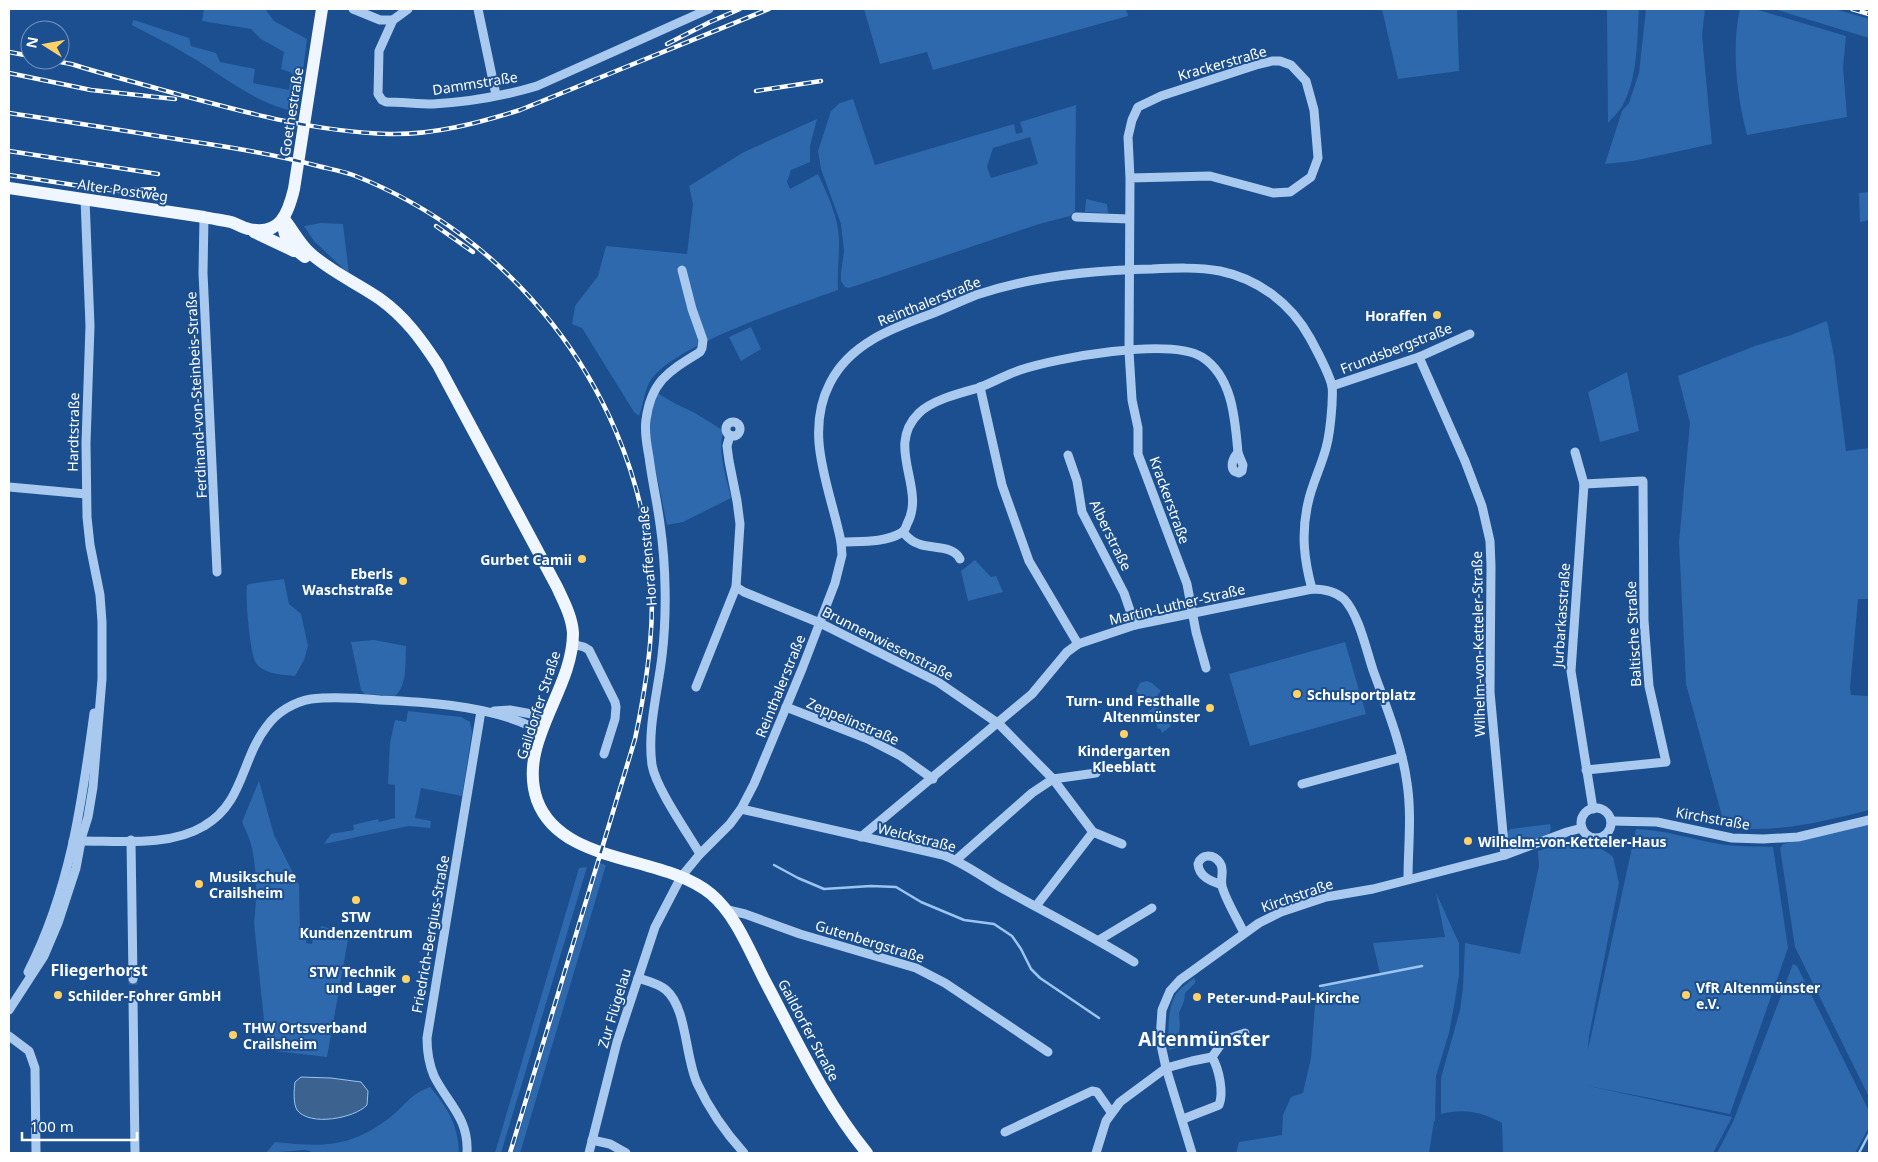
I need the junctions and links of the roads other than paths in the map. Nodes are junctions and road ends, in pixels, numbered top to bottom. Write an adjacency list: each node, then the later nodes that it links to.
1 (322, 9): 13 (main road, Goethestraße)
2 (353, 9): 6 (street)
3 (408, 9): 6 (street)
4 (478, 9): 7 (street)
5 (709, 9): 7 (street, Dammstraße)
6 (393, 20): 7 (street, Dammstraße)
7 (496, 96)
8 (1130, 178): 8 (street, Krackerstraße); 14 (street, Krackerstraße)
9 (9, 188): 10 (main road, Alter Postweg)
10 (85, 199): 11 (main road, Alter Postweg); 32 (street, Hardtstraße)
11 (204, 217): 15 (main road, Alter Postweg); 36 (street, Ferdinand-von-Steinbeis-Straße)
12 (1076, 217): 14 (street)
13 (284, 219): 15 (main road, Alter Postweg); 16 (main road, Alter Postweg); 17 (main road, Gaildorfer Straße); 20 (main road, Gaildorfer Straße)
14 (1128, 219): 19 (street, Krackerstraße)
15 (232, 223): 16 (main road, Alter Postweg)
16 (249, 230): 17 (main road, Gaildorfer Straße)
17 (302, 255): 20 (main road, Gaildorfer Straße)
18 (682, 270): 69 (street, Horaffenstraße)
19 (1128, 270): 22 (street, Krackerstraße); 24 (street, Reinthalerstraße); 34 (street, Reinthalerstraße)
20 (369, 293): 42 (main road, Gaildorfer Straße)
21 (1470, 334): 23 (street, Frundsbergstraße)
22 (1128, 351): 25 (street); 28 (street); 39 (street, Krackerstraße)
23 (1419, 357): 24 (street, Frundsbergstraße); 70 (street, Wilhelm-von-Ketteler-Straße)
24 (1332, 386): 38 (street, Reinthalerstraße)
25 (980, 387): 33 (street); 43 (street)
26 (730, 435): 37 (street)
27 (1576, 452): 30 (street, Jurbarkasstraße)
28 (1238, 453)
29 (1068, 455): 41 (street, Alberstraße)
30 (1584, 484): 54 (street, Jurbarkasstraße); 54 (street, Baltische Straße)
31 (9, 487): 32 (street)
32 (86, 494): 44 (street, Hardtstraße)
33 (903, 532): 34 (street); 35 (street)
34 (841, 542): 40 (street, Reinthalerstraße)
35 (960, 558)
36 (217, 572)
37 (736, 586): 40 (street, Brunnenwiesenstraße); 46 (street)
38 (1312, 589): 39 (street, Martin-Luther-Straße); 53 (street, Martin-Luther-Straße)
39 (1192, 614): 41 (street, Martin-Luther-Straße); 45 (street, Krackerstraße)
40 (820, 623): 47 (street, Reinthalerstraße); 50 (street, Brunnenwiesenstraße)
41 (1135, 625): 43 (street, Martin-Luther-Straße)
42 (572, 644): 49 (main road, Gaildorfer Straße); 52 (street)
43 (1078, 644): 50 (street, Martin-Luther-Straße)
44 (102, 663): 66 (street, Hardtstraße); 66 (street, Hardtstraße)
45 (1206, 668)
46 (696, 687)
47 (786, 708): 56 (street, Zeppelinstraße); 59 (street, Reinthalerstraße)
48 (481, 711): 49 (street); 51 (street); 67 (street); 96 (street, Friedrich-Bergius-Straße)
49 (548, 717): 51 (main road, Gaildorfer Straße)
50 (999, 724): 56 (street, Martin-Luther-Straße); 57 (street, Brunnenwiesenstraße)
51 (542, 731): 72 (main road, Gaildorfer Straße)
52 (604, 754)
53 (1402, 757): 58 (street); 73 (street, Martin-Luther-Straße)
54 (1586, 770): 60 (street, Jurbarkasstraße)
55 (1096, 773): 57 (street)
56 (933, 779): 65 (street, Martin-Luther-Straße)
57 (1053, 779): 64 (street, Brunnenwiesenstraße); 71 (street)
58 (1302, 784)
59 (741, 809): 65 (street, Weickstraße); 69 (street, Reinthalerstraße)
60 (1593, 809): 62 (street); 63 (street)
61 (1869, 820): 62 (street, Kirchstraße)
62 (1611, 821): 63 (street)
63 (1582, 828): 70 (street, Kirchstraße)
64 (1093, 832): 68 (street); 75 (street)
65 (861, 837): 71 (street, Weickstraße)
66 (79, 839): 67 (street); 84 (street)
67 (131, 840): 82 (street)
68 (1122, 844)
69 (700, 854): 72 (street, Reinthalerstraße)
70 (1505, 855): 73 (street, Kirchstraße)
71 (956, 860): 75 (street, Weickstraße)
72 (681, 877): 77 (main road, Gaildorfer Straße); 81 (street, Zur Flügelau)
73 (1408, 879): 78 (street, Kirchstraße)
74 (1222, 885): 78 (street)
75 (1036, 906): 79 (street, Weickstraße)
76 (1152, 908): 79 (street)
77 (724, 909): 87 (street, Gutenbergstraße); 100 (main road, Gaildorfer Straße)
78 (1244, 933): 89 (street, Kirchstraße)
79 (1099, 940): 80 (street, Weickstraße)
80 (1134, 962)
81 (638, 978): 93 (street, Zur Flügelau); 99 (street)
82 (133, 979)
83 (133, 998): 95 (street)
84 (11, 1007)
85 (1246, 1033): 88 (street)
86 (9, 1036): 94 (street)
87 (1048, 1052)
88 (1212, 1057): 89 (street); 91 (street)
89 (1166, 1068): 90 (street); 91 (street, Kirchstraße)
90 (1111, 1112): 92 (street); 101 (street)
91 (1182, 1119): 102 (street, Kirchstraße)
92 (1005, 1132)
93 (592, 1140): 97 (street, Zur Flügelau); 98 (street)
94 (36, 1153)
95 (135, 1153)
96 (468, 1153)
97 (589, 1153)
98 (626, 1153)
99 (744, 1153)
100 (867, 1153)
101 (1096, 1153)
102 (1192, 1153)

